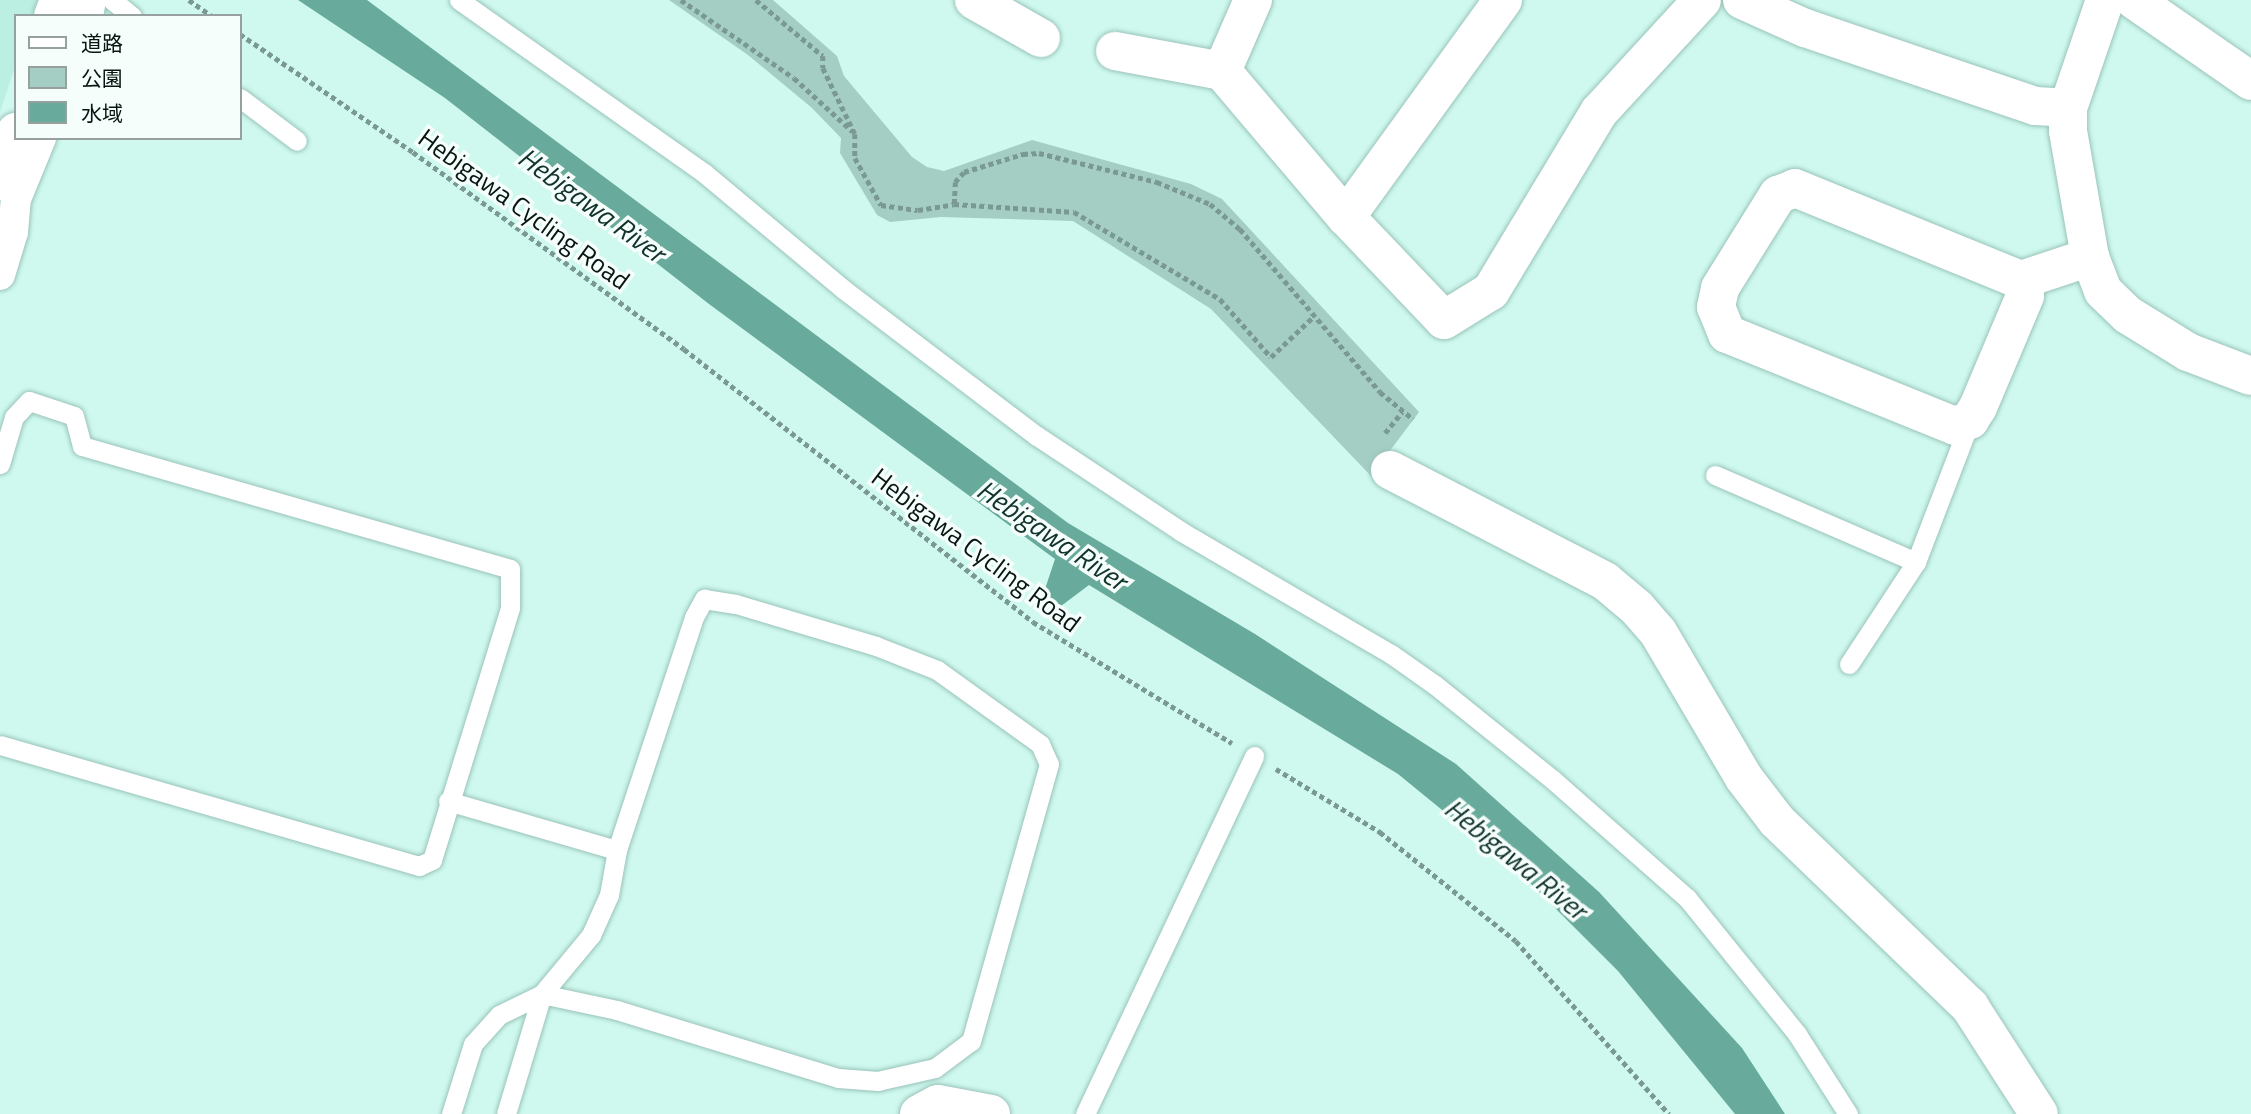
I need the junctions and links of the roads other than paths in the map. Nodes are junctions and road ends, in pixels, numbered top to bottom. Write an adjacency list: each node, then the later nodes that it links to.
1 (112, 0): 10 (lane)
2 (458, 0): 42 (lane)
3 (974, 0): 11 (street)
4 (1254, 0): 13 (street)
5 (1503, 0): 21 (street)
6 (1702, 0): 21 (street)
7 (1742, 0): 16 (street)
8 (2105, 0): 16 (street)
9 (2134, 0): 14 (street)
10 (130, 14)
11 (1041, 38)
12 (1115, 51): 13 (street)
13 (1222, 71): 21 (street)
14 (2251, 81)
15 (242, 100): 19 (lane)
16 (2068, 108): 22 (street)
17 (14, 138): 20 (street)
18 (40, 140): 23 (street)
19 (297, 142)
20 (0, 181)
21 (1346, 217)
22 (2090, 257): 24 (street); 25 (street)
23 (0, 275)
24 (2021, 280): 26 (street); 26 (street)
25 (2251, 376)
26 (1970, 420): 30 (lane)
27 (0, 464): 34 (lane)
28 (1391, 470): 43 (street)
29 (1715, 475): 30 (lane)
30 (1916, 562): 31 (lane)
31 (1849, 664)
32 (0, 745): 34 (lane)
33 (1254, 756): 41 (lane)
34 (448, 801): 35 (lane)
35 (617, 850): 36 (lane); 36 (lane)
36 (542, 994): 37 (lane); 38 (lane)
37 (451, 1114)
38 (506, 1114)
39 (919, 1114): 40 (street)
40 (991, 1114)
41 (1085, 1114)
42 (1848, 1114)
43 (2039, 1114)

